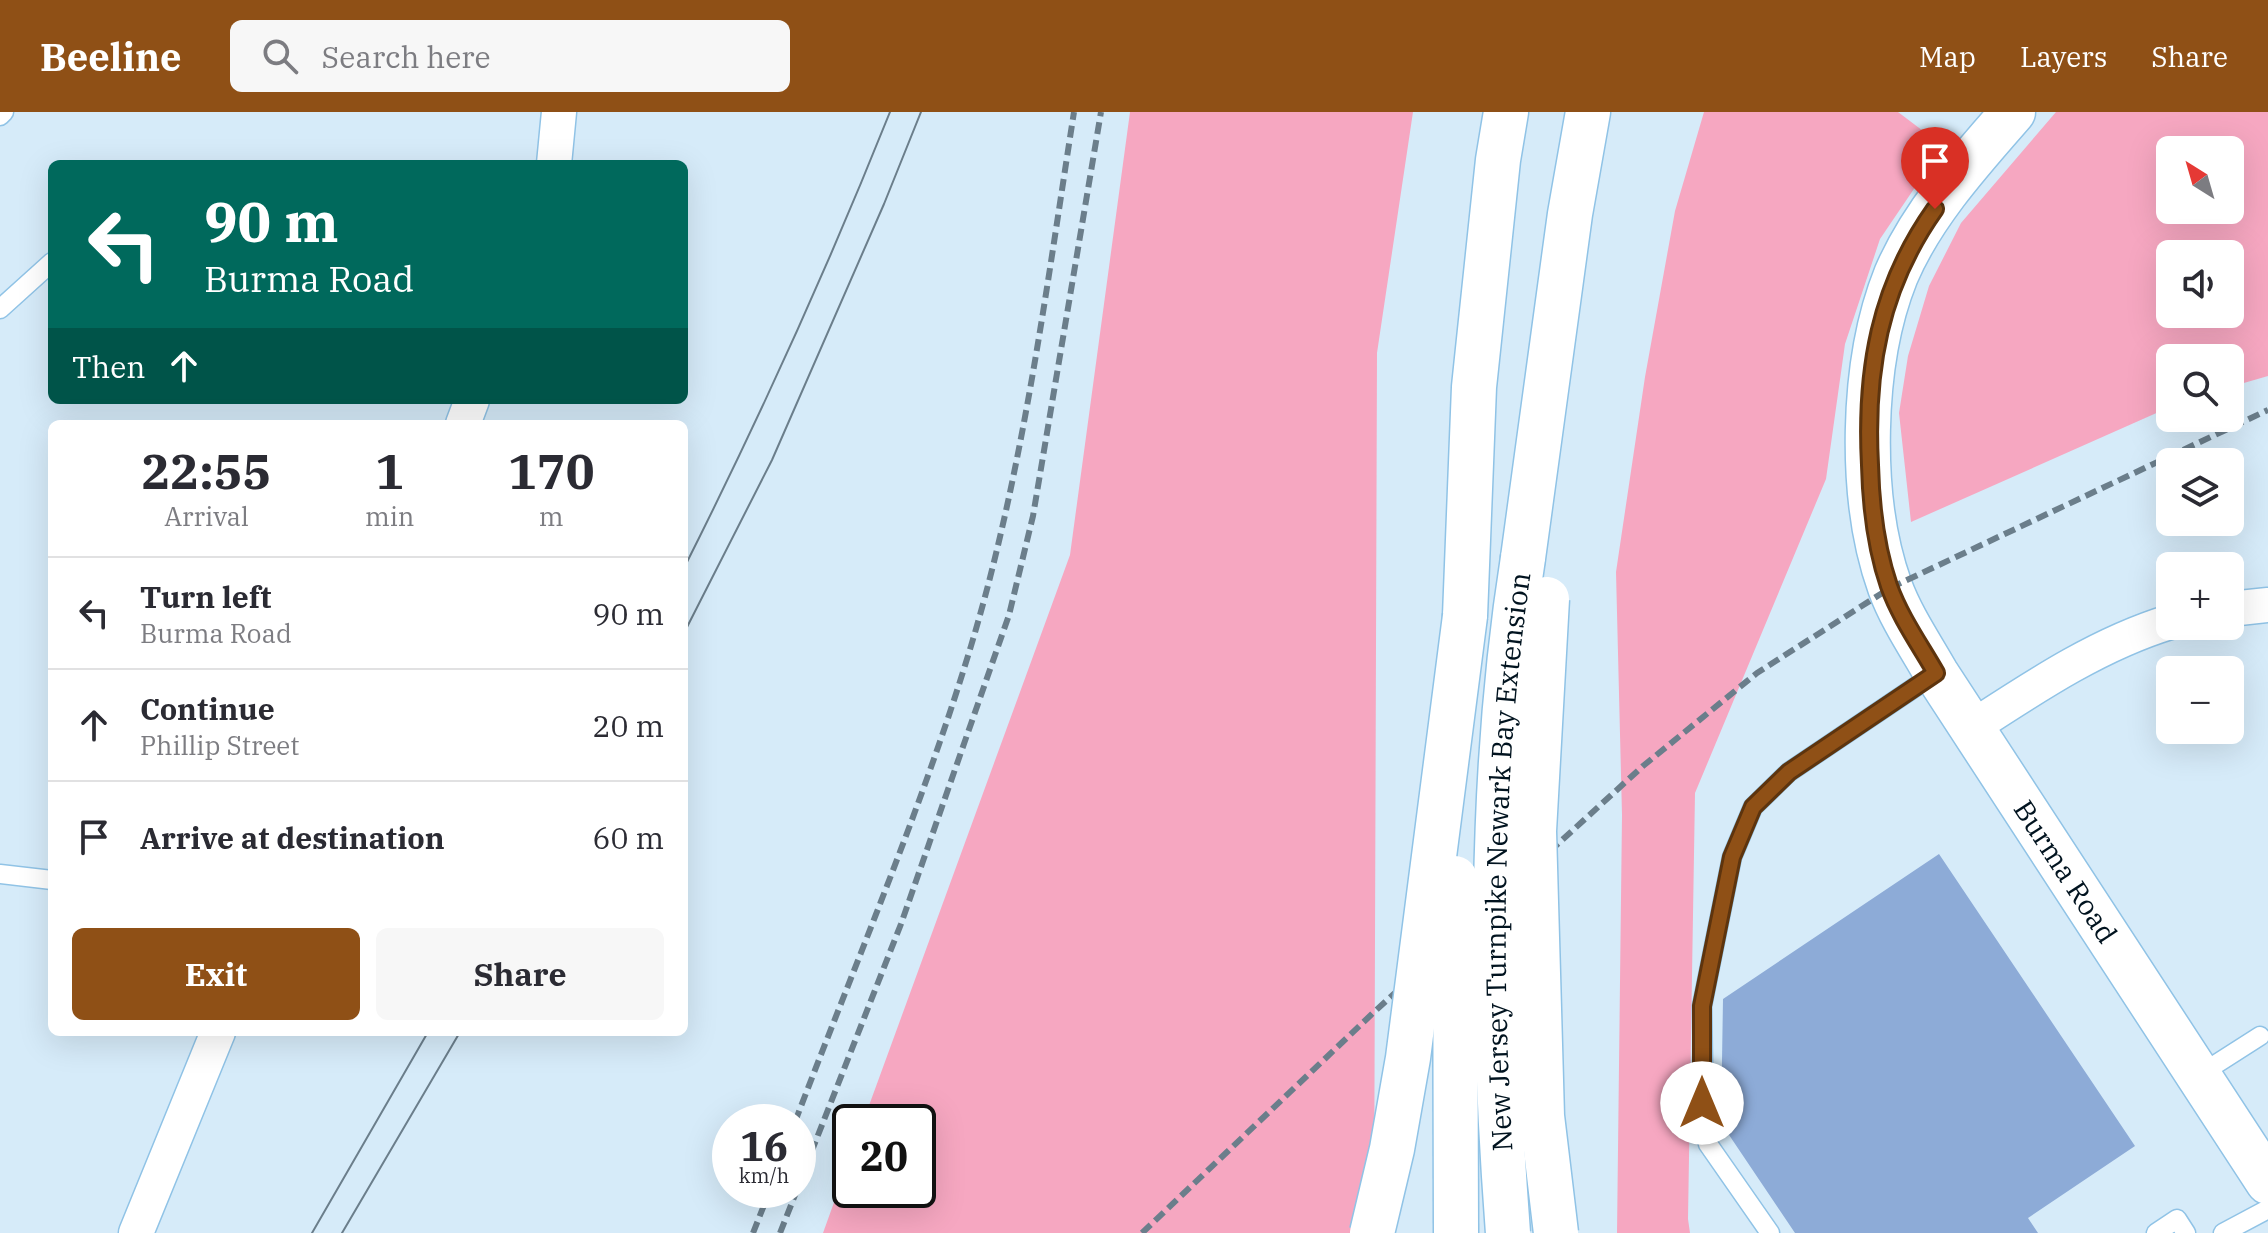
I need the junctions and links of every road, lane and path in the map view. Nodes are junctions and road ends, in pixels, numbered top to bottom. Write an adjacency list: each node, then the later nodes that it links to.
1 (559, 112): 5 (street)
2 (1506, 112): 11 (main road, New Jersey Turnpike Newark Bay Extension)
3 (1588, 112): 8 (main road, New Jersey Turnpike Newark Bay Extension)
4 (2013, 112): 13 (main road, Burma Road)
5 (554, 160)
6 (48, 266): 7 (lane)
7 (0, 309)
8 (1546, 385): 25 (main road, New Jersey Turnpike Newark Bay Extension, bridge); 26 (main road, bridge)
9 (2268, 605): 10 (street)
10 (2244, 608)
11 (1465, 616): 23 (main road, bridge); 24 (main road, New Jersey Turnpike Newark Bay Extension, bridge)
12 (2156, 626): 14 (street)
13 (1936, 673): 14 (main road, Burma Road); 27 (lane)
14 (1971, 728): 19 (main road, Burma Road)
15 (0, 874): 16 (lane)
16 (48, 880)
17 (216, 1036): 22 (street)
18 (2260, 1036): 19 (lane)
19 (2199, 1075): 20 (main road, Burma Road)
20 (2268, 1182)
21 (2268, 1209): 30 (lane)
22 (136, 1233)
23 (1372, 1233)
24 (1456, 1233)
25 (1508, 1233)
26 (1556, 1233)
27 (1770, 1233)
28 (2156, 1233): 29 (lane)
29 (2186, 1233)
30 (2223, 1233)

